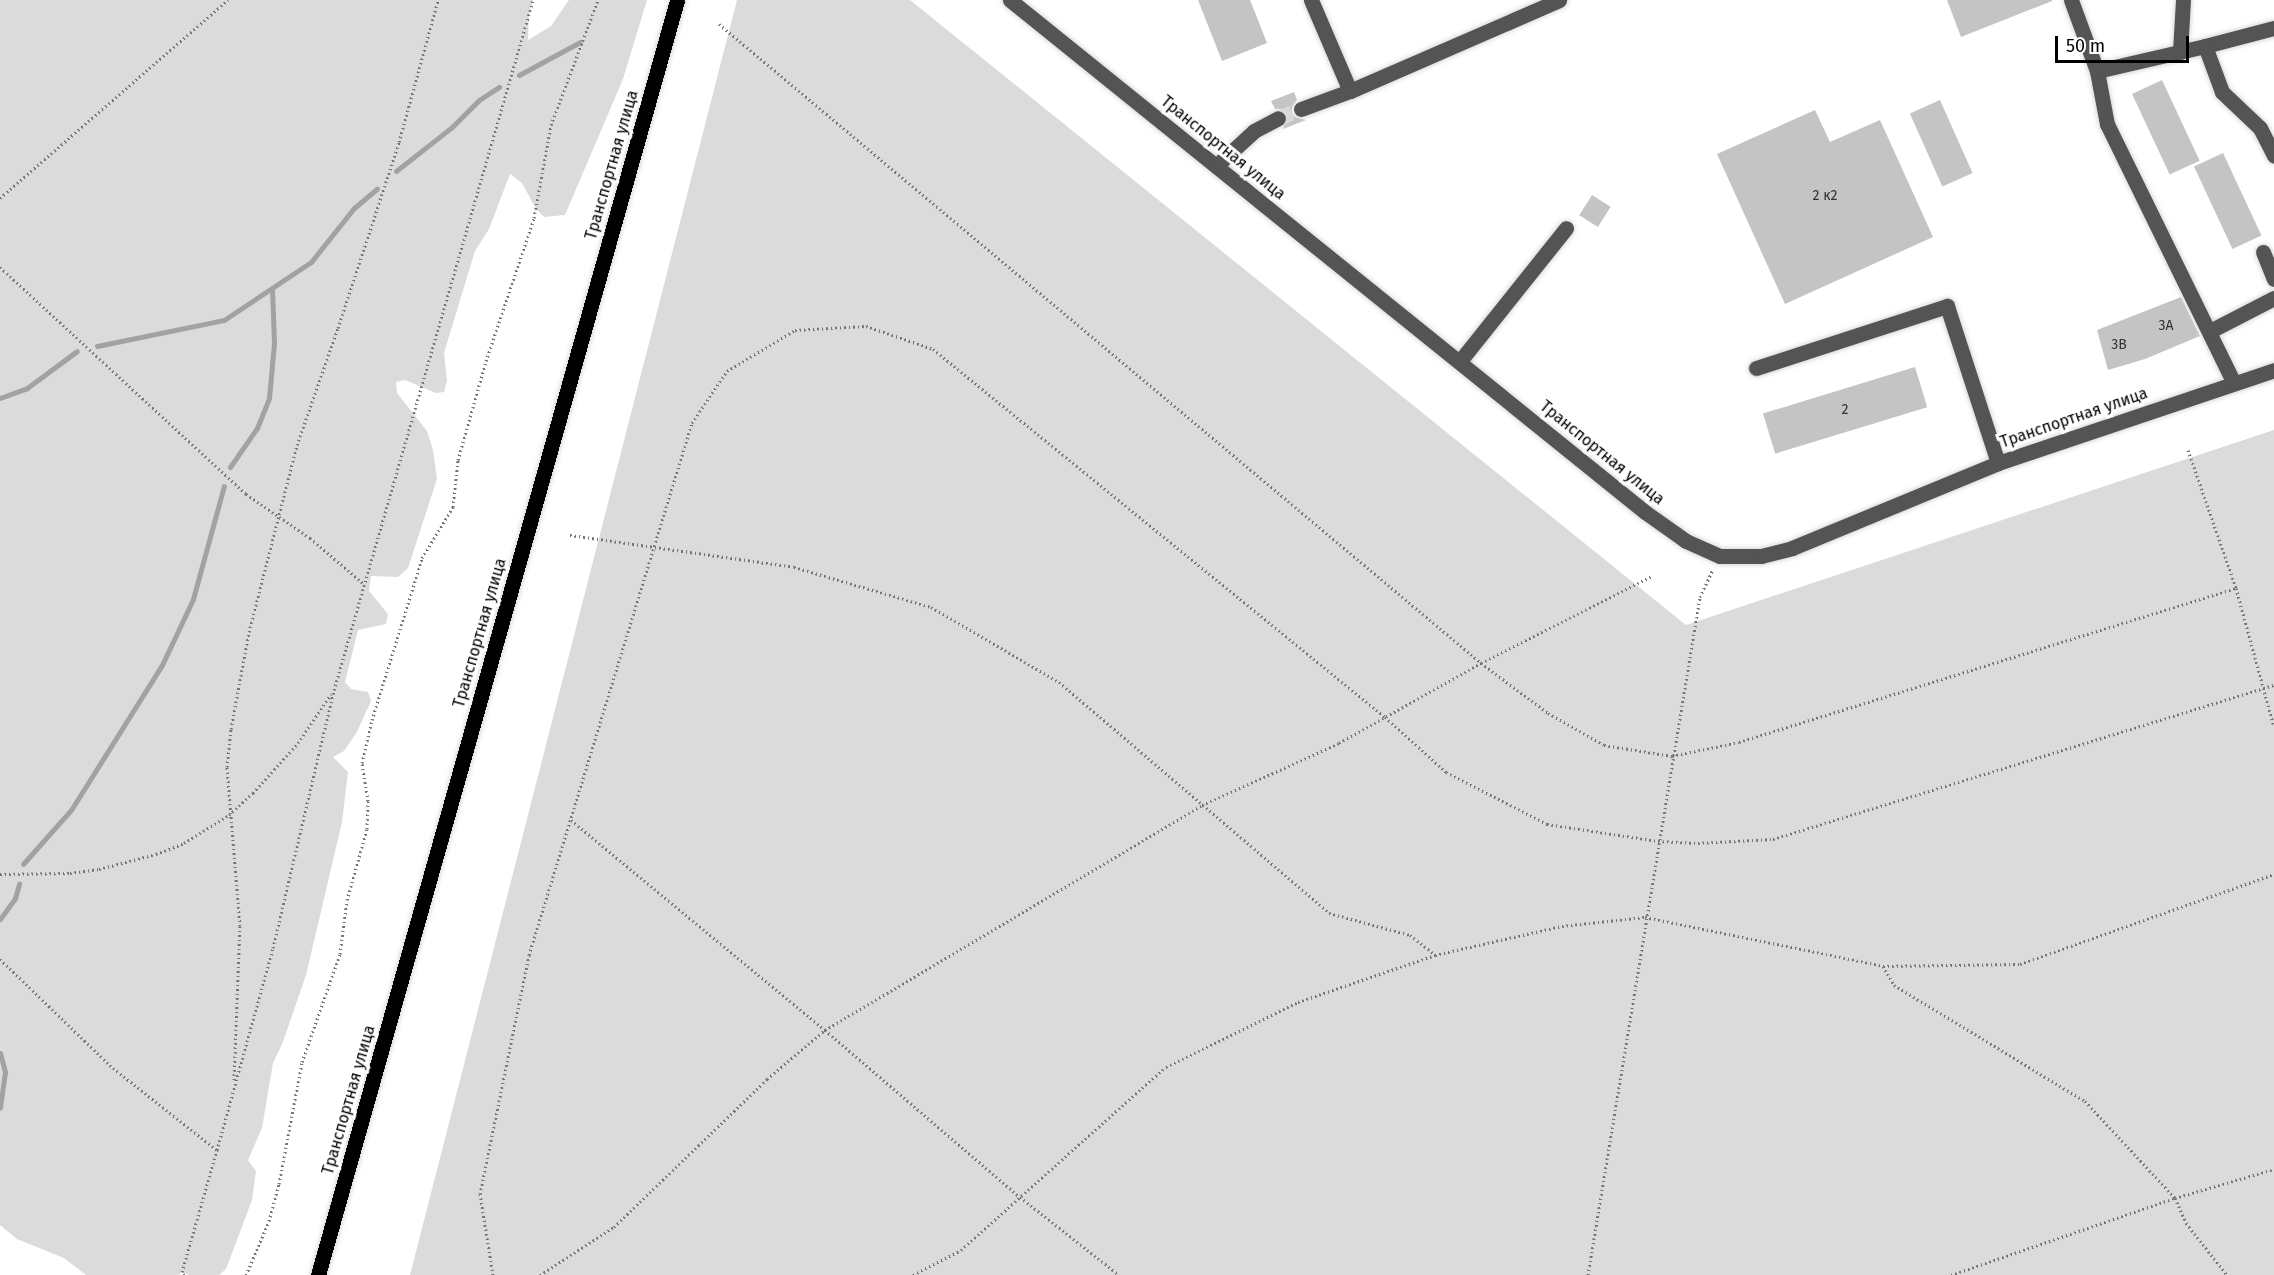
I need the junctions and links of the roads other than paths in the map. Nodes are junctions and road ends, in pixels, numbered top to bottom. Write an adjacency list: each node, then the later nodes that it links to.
1 (677, 0): 26 (main road, Транспортная улица)
2 (1010, 0): 15 (street, Транспортная улица)
3 (1311, 0): 11 (street)
4 (1558, 0): 11 (street)
5 (2071, 0): 10 (street)
6 (2183, 0): 9 (street)
7 (2274, 28): 8 (street)
8 (2205, 46): 9 (street); 14 (street)
9 (2180, 52): 10 (street)
10 (2097, 71): 20 (street)
11 (1350, 91): 12 (street)
12 (1301, 109)
13 (1278, 118): 15 (street)
14 (2274, 156)
15 (1216, 166): 21 (street, Транспортная улица)
16 (1566, 228): 21 (street)
17 (2263, 252): 18 (street)
18 (2274, 279)
19 (2274, 298): 20 (street)
20 (2210, 331): 24 (street)
21 (1460, 361): 25 (street, Транспортная улица)
22 (1756, 368): 25 (street)
23 (2274, 370): 24 (street, Транспортная улица)
24 (2234, 383): 25 (street, Транспортная улица)
25 (1998, 463)
26 (318, 1275)

